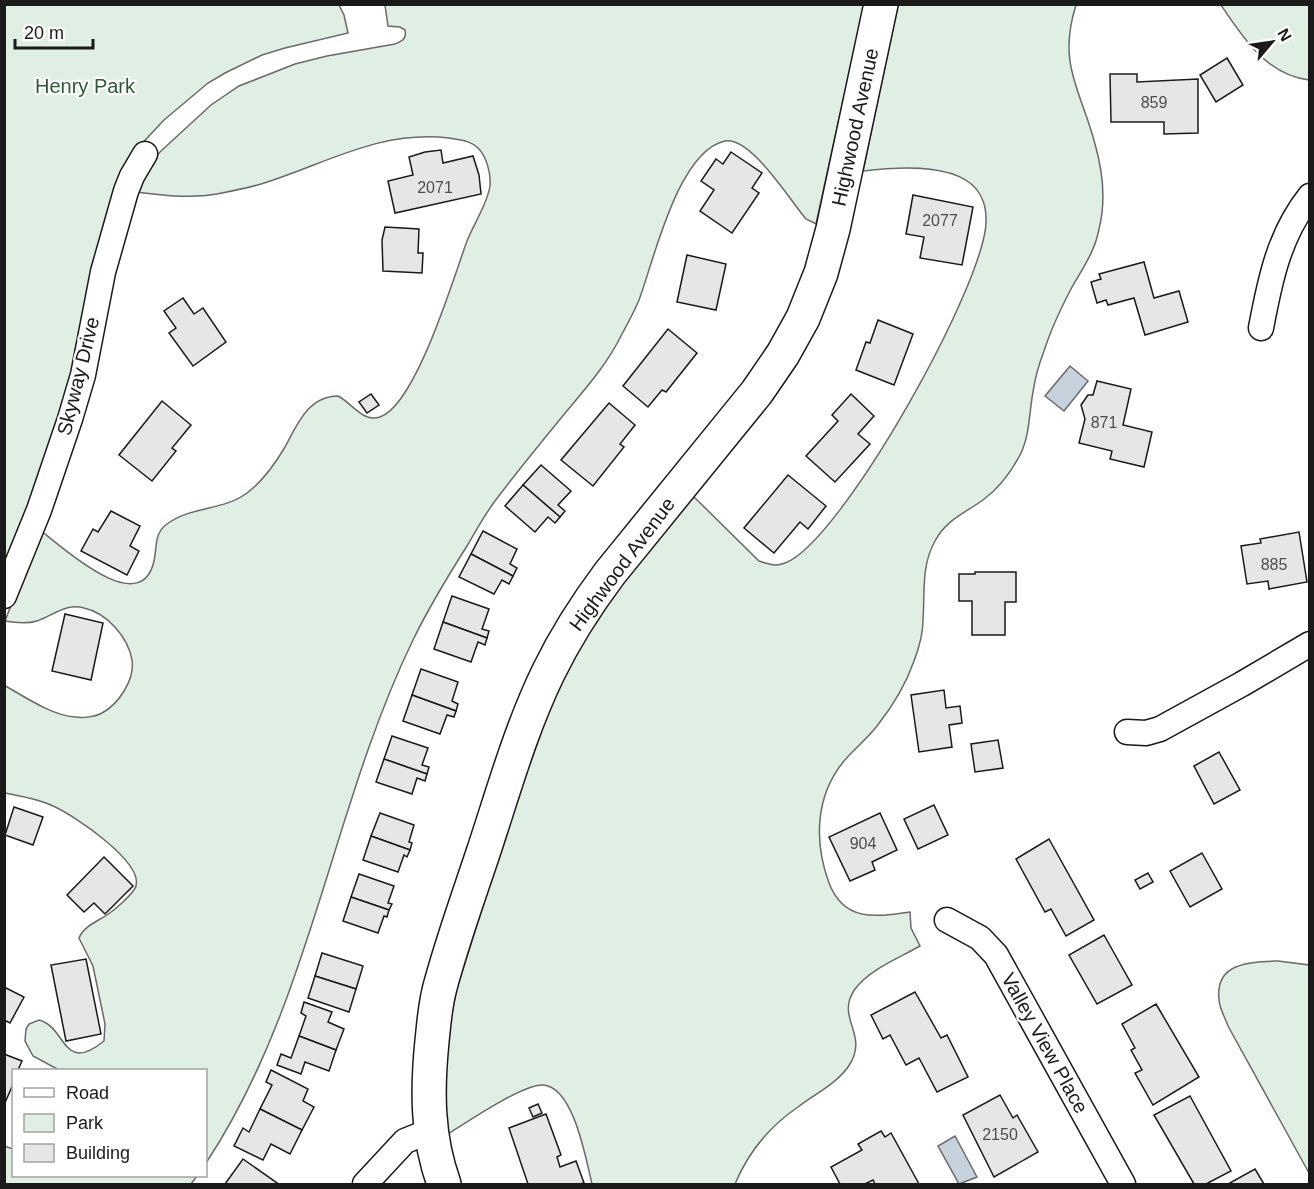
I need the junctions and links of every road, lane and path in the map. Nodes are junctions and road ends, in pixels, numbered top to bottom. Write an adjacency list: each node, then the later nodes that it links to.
1 (881, 4): 9 (street, Highwood Avenue)
2 (145, 154): 5 (street, Skyway Drive)
3 (1310, 196): 4 (street)
4 (1261, 328)
5 (4, 596)
6 (1310, 644): 7 (street)
7 (1127, 732)
8 (946, 920): 10 (street, Valley View Place)
9 (430, 1131): 11 (street); 12 (street, Highwood Avenue)
10 (1114, 1181)
11 (365, 1185)
12 (444, 1185)

